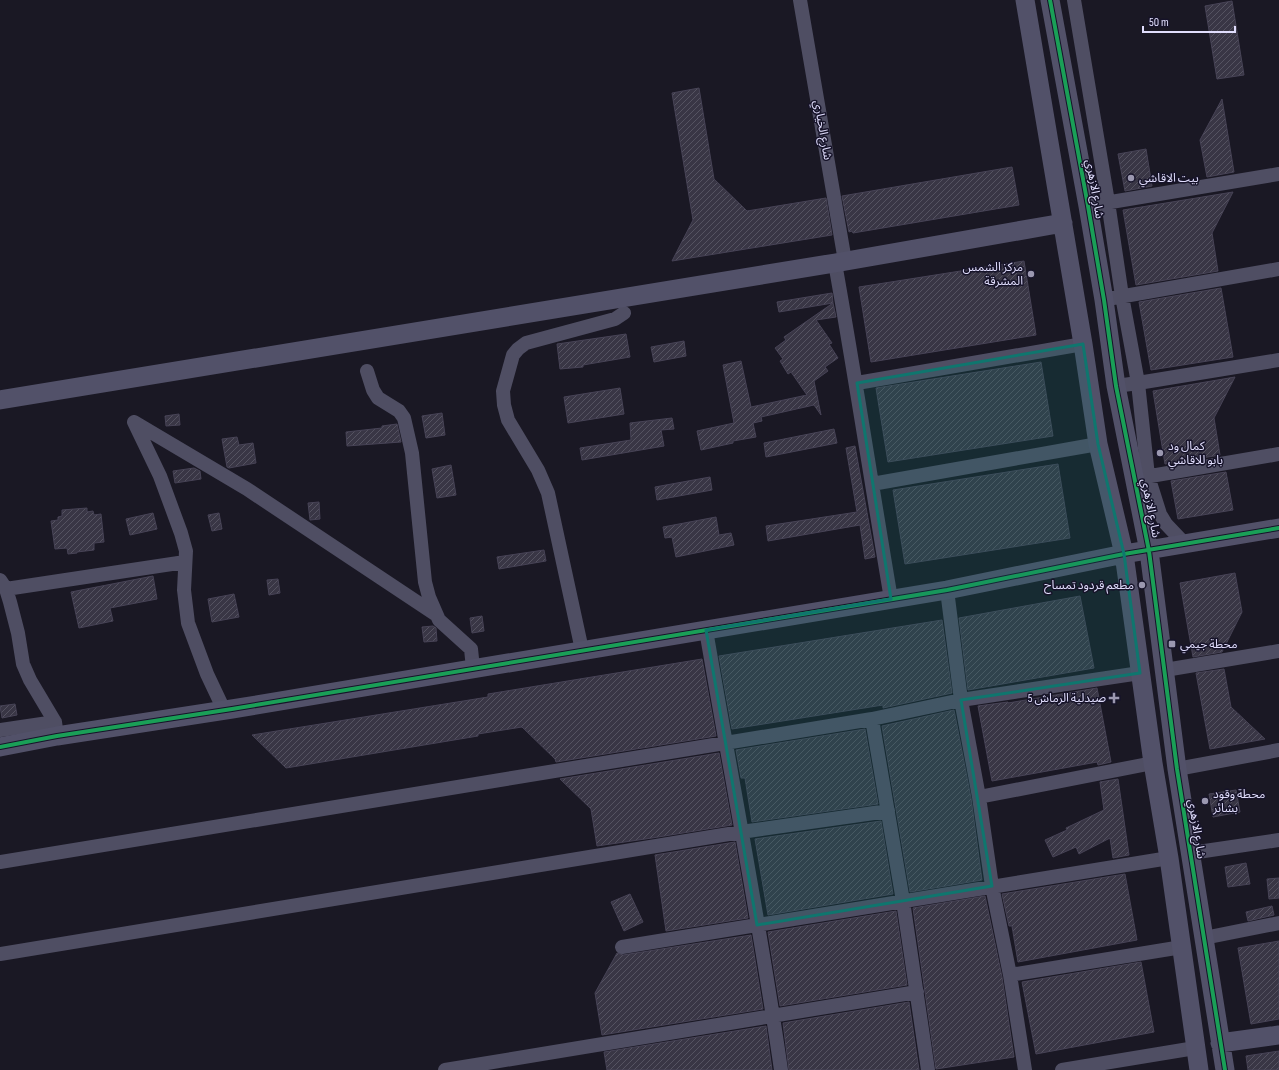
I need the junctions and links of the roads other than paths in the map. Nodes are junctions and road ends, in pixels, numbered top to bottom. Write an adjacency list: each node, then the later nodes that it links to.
1 (800, 0): 9 (street, شارع الخياري)
2 (1025, 0): 8 (street)
3 (1050, 0): 7 (street, شارع الازهري)
4 (1074, 0): 6 (street)
5 (1279, 174): 6 (street)
6 (1108, 202): 7 (street); 11 (street)
7 (1088, 206): 11 (street, شارع الازهري)
8 (1063, 223): 9 (street); 13 (street)
9 (840, 262): 16 (street, شارع الخياري); 19 (street)
10 (1279, 269): 11 (street)
11 (1113, 298): 17 (street); 18 (street, شارع الازهري)
12 (624, 313): 34 (street)
13 (1083, 344): 16 (street); 20 (street)
14 (1279, 360): 17 (street)
15 (367, 371): 32 (street)
16 (856, 384): 23 (street, شارع الخياري)
17 (1138, 384): 18 (street); 22 (street)
18 (1116, 386): 22 (street, شارع الازهري)
19 (0, 400)
20 (1098, 444): 23 (street); 27 (street)
21 (1279, 454): 22 (street)
22 (1141, 478): 25 (street); 26 (street, شارع الازهري)
23 (872, 484): 31 (street, شارع الخياري)
24 (1279, 528): 25 (street)
25 (1185, 544): 26 (street)
26 (1149, 551): 27 (street); 37 (street, شارع الازهري)
27 (1124, 554): 30 (street); 38 (street)
28 (185, 562): 29 (street); 32 (street); 40 (street)
29 (3, 584): 42 (street)
30 (947, 590): 31 (street); 39 (street)
31 (891, 599): 33 (street)
32 (435, 614): 36 (street)
33 (706, 630): 34 (street); 44 (street)
34 (582, 650): 36 (street)
35 (1279, 651): 37 (street)
36 (473, 668): 40 (street)
37 (1165, 670): 48 (street, شارع الازهري)
38 (1140, 674): 39 (street); 47 (street)
39 (961, 700): 41 (street); 49 (street)
40 (224, 710): 42 (street)
41 (872, 719): 44 (street); 50 (street)
42 (56, 729): 43 (street); 45 (street)
43 (0, 730)
44 (725, 743): 51 (street); 55 (street)
45 (0, 747)
46 (1279, 750): 48 (street)
47 (1153, 763): 49 (street); 54 (street)
48 (1177, 769): 53 (street, شارع الازهري)
49 (979, 797): 56 (street)
50 (888, 811): 51 (street); 57 (street)
51 (741, 832): 59 (street); 63 (street)
52 (1279, 840): 53 (street)
53 (1191, 853): 60 (street, شارع الازهري)
54 (1169, 858): 56 (street); 62 (street)
55 (0, 862)
56 (992, 886): 57 (street); 64 (street)
57 (903, 901): 59 (street); 65 (street)
58 (1279, 923): 60 (street)
59 (758, 925): 61 (street); 66 (street)
60 (1204, 938): 68 (street, شارع الازهري)
61 (622, 947)
62 (1182, 947): 64 (street); 69 (street)
63 (0, 954)
64 (1010, 975): 73 (street)
65 (917, 992): 66 (street); 72 (street)
66 (773, 1016): 70 (street); 71 (street)
67 (1279, 1035): 68 (street)
68 (1220, 1043): 76 (street, شارع الازهري)
69 (1195, 1048): 74 (street); 75 (street)
70 (445, 1070)
71 (780, 1070)
72 (928, 1070)
73 (1024, 1070)
74 (1066, 1070)
75 (1199, 1070)
76 (1225, 1070)

